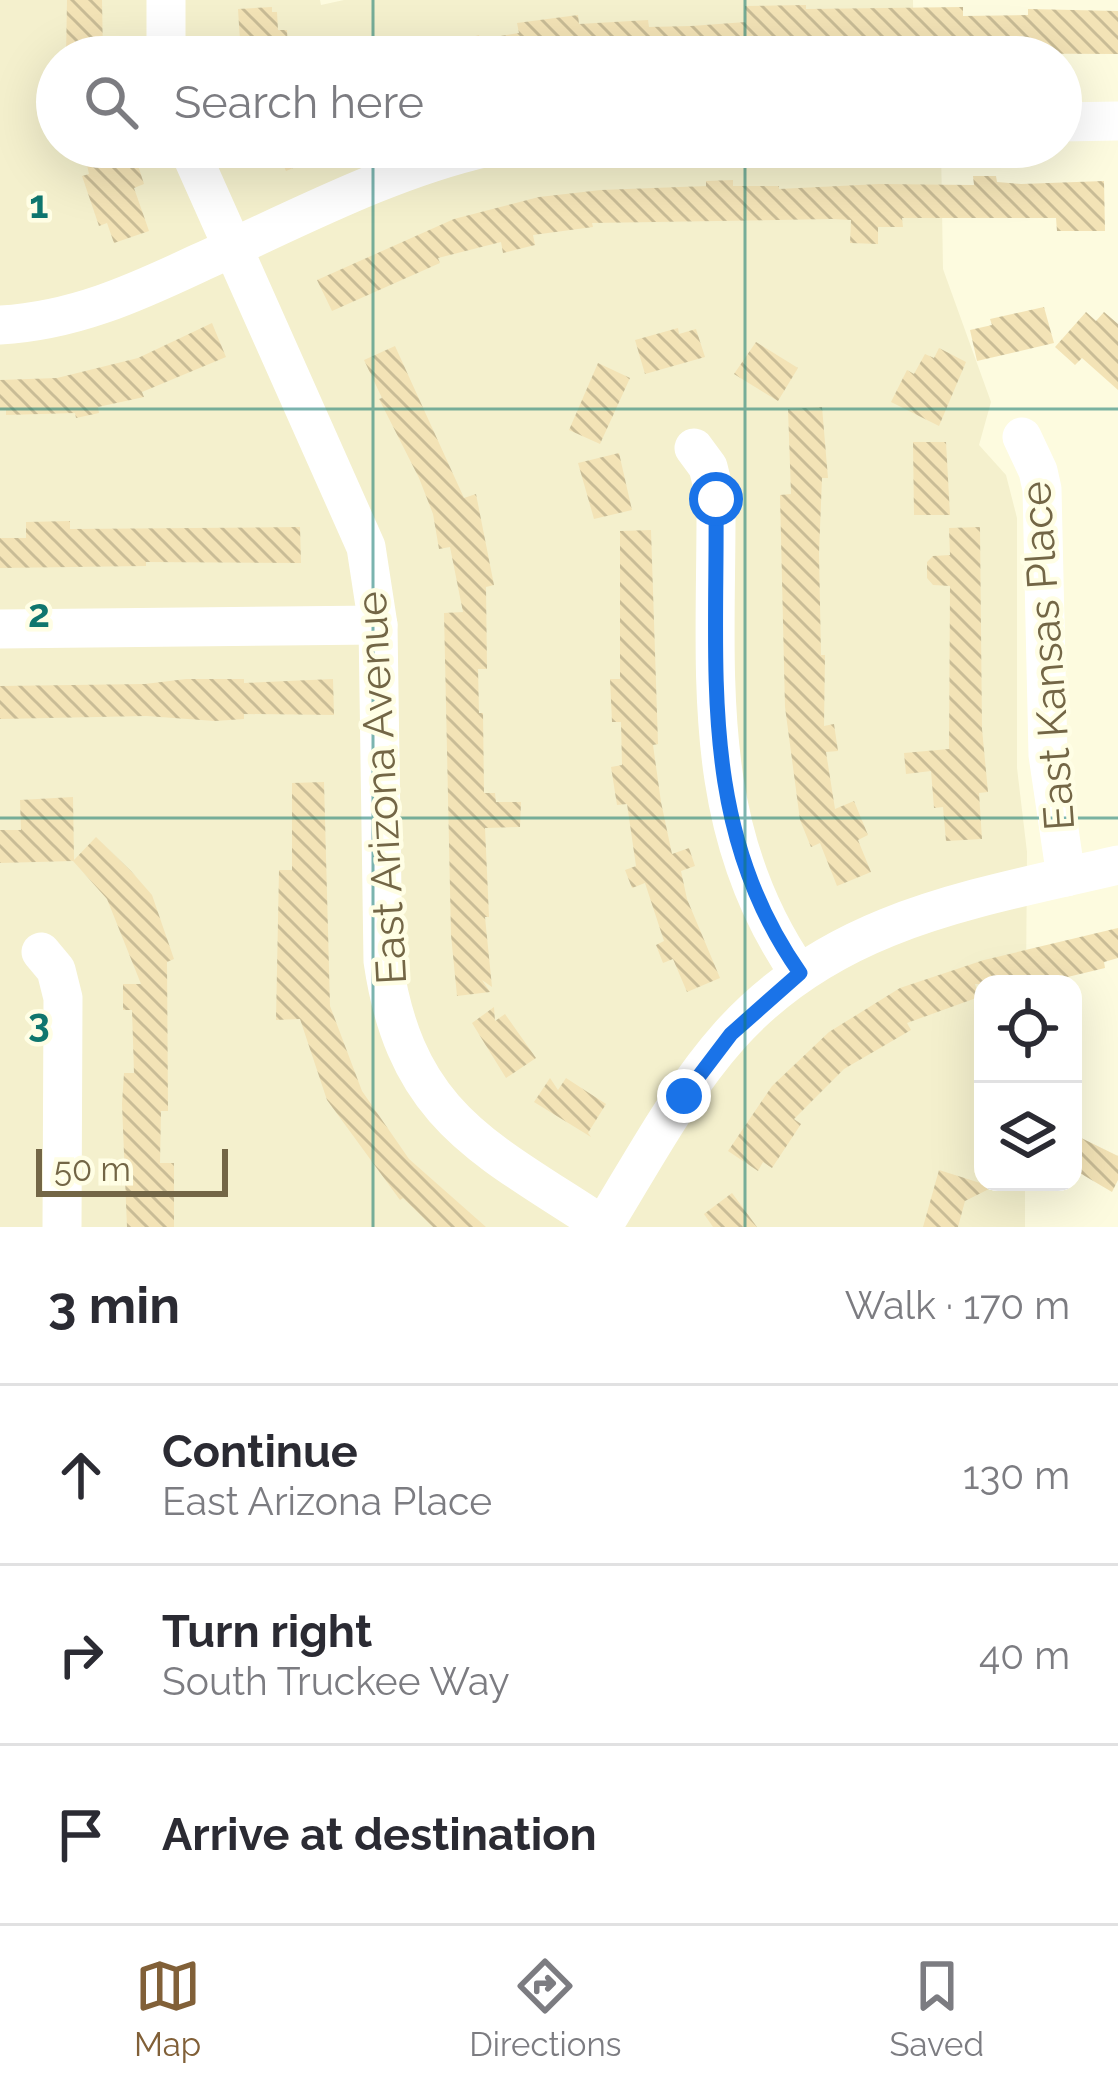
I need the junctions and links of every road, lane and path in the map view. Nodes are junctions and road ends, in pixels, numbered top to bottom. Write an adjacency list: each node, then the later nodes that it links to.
1 (166, 0): 2 (street)
2 (166, 36)
3 (1118, 121): 4 (street)
4 (1082, 122)
5 (198, 168): 7 (street, East Arizona Avenue)
6 (420, 168): 7 (street)
7 (234, 248): 8 (street); 11 (street, East Arizona Avenue)
8 (0, 325)
9 (1022, 436): 14 (street, East Kansas Place)
10 (694, 448): 16 (street)
11 (378, 625): 12 (street); 17 (street, East Arizona Avenue)
12 (0, 628)
13 (1118, 865): 14 (street)
14 (1066, 877): 16 (street)
15 (41, 952): 18 (street)
16 (800, 973): 17 (street)
17 (604, 1226)
18 (62, 1227)

